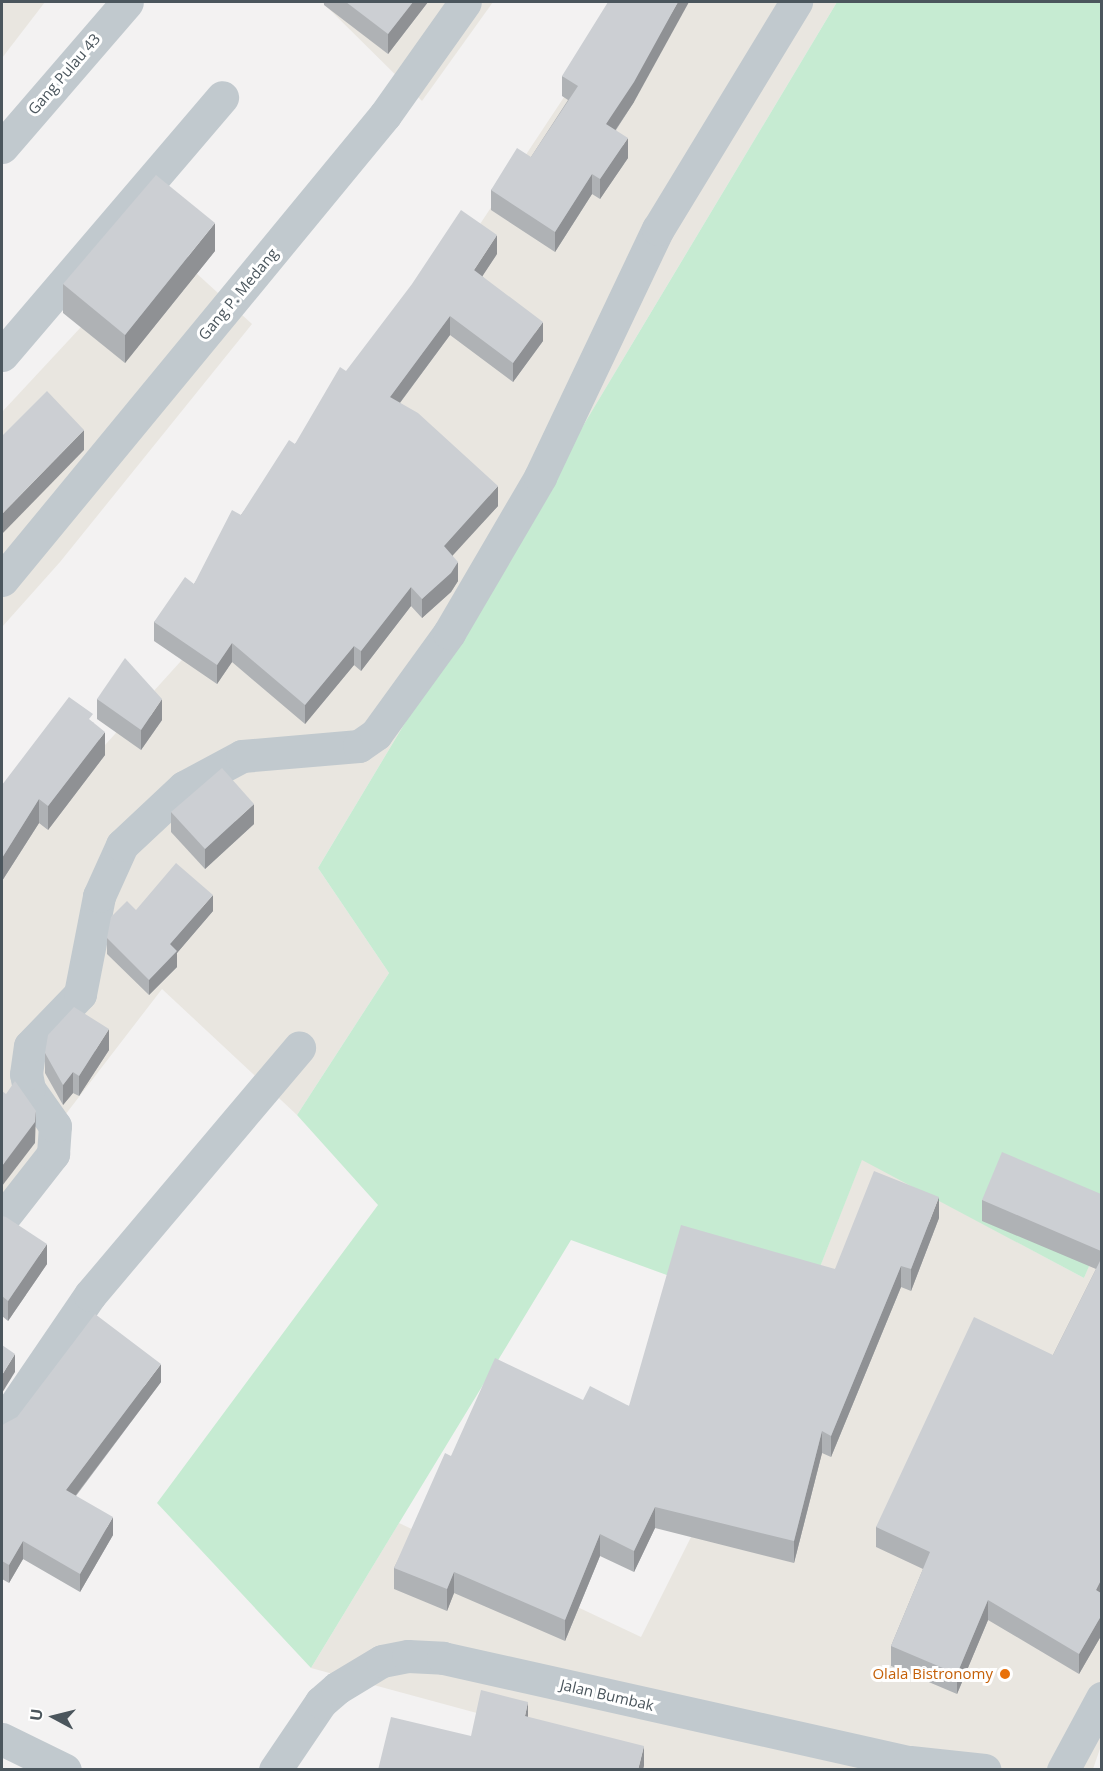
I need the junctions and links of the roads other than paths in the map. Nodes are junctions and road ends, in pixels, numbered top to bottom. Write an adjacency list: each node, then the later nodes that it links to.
1 (127, 2): 5 (street, Gang Pulau 43)
2 (465, 2): 7 (street, Gang P. Medang)
3 (796, 2): 9 (street)
4 (222, 97): 6 (street)
5 (2, 147)
6 (2, 355)
7 (2, 580)
8 (299, 1048): 10 (street)
9 (2, 1219)
10 (2, 1424)
11 (1101, 1698): 17 (street)
12 (2, 1739): 14 (street)
13 (909, 1766): 15 (street, Jalan Bumbak); 16 (street, Jalan Bumbak)
14 (65, 1770)
15 (275, 1770)
16 (985, 1770)
17 (1063, 1770)

